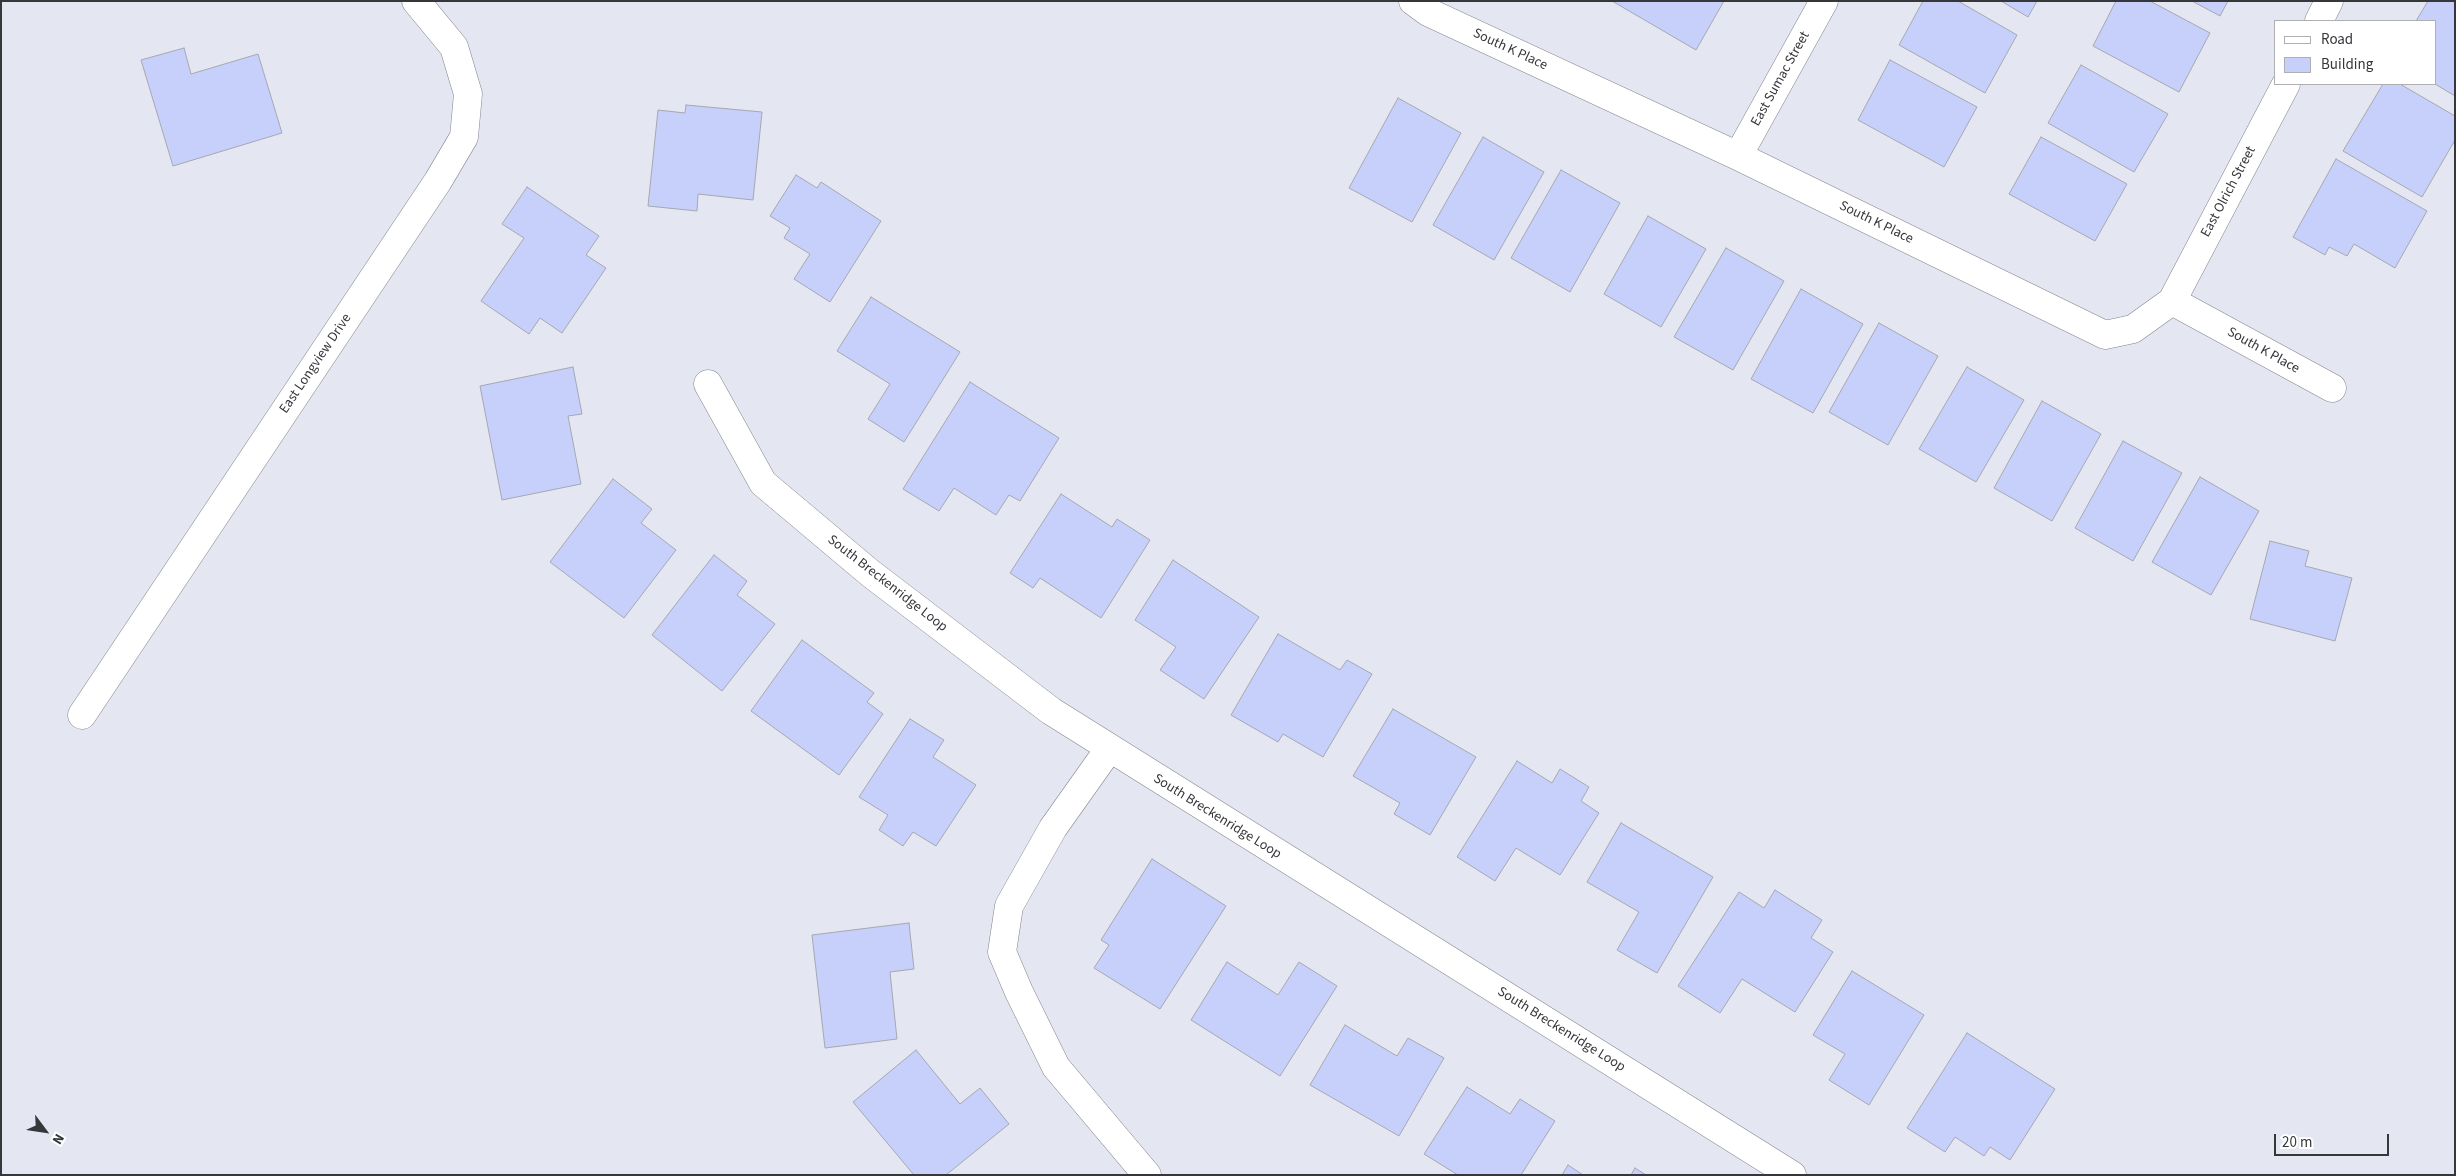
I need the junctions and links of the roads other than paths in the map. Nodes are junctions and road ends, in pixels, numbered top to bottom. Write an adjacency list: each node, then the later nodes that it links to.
1 (416, 1): 11 (street, East Longview Drive)
2 (1413, 1): 7 (street, South K Place)
3 (1824, 1): 7 (street, East Sumac Street)
4 (2329, 1): 5 (street)
5 (2320, 20)
6 (2285, 85): 8 (street, East Olrich Street)
7 (1738, 156): 8 (street, South K Place)
8 (2172, 301): 10 (street, South K Place)
9 (708, 384): 12 (street, South Breckenridge Loop)
10 (2332, 388)
11 (82, 716)
12 (1109, 749): 13 (street); 14 (street, South Breckenridge Loop)
13 (1146, 1175)
14 (1792, 1175)

